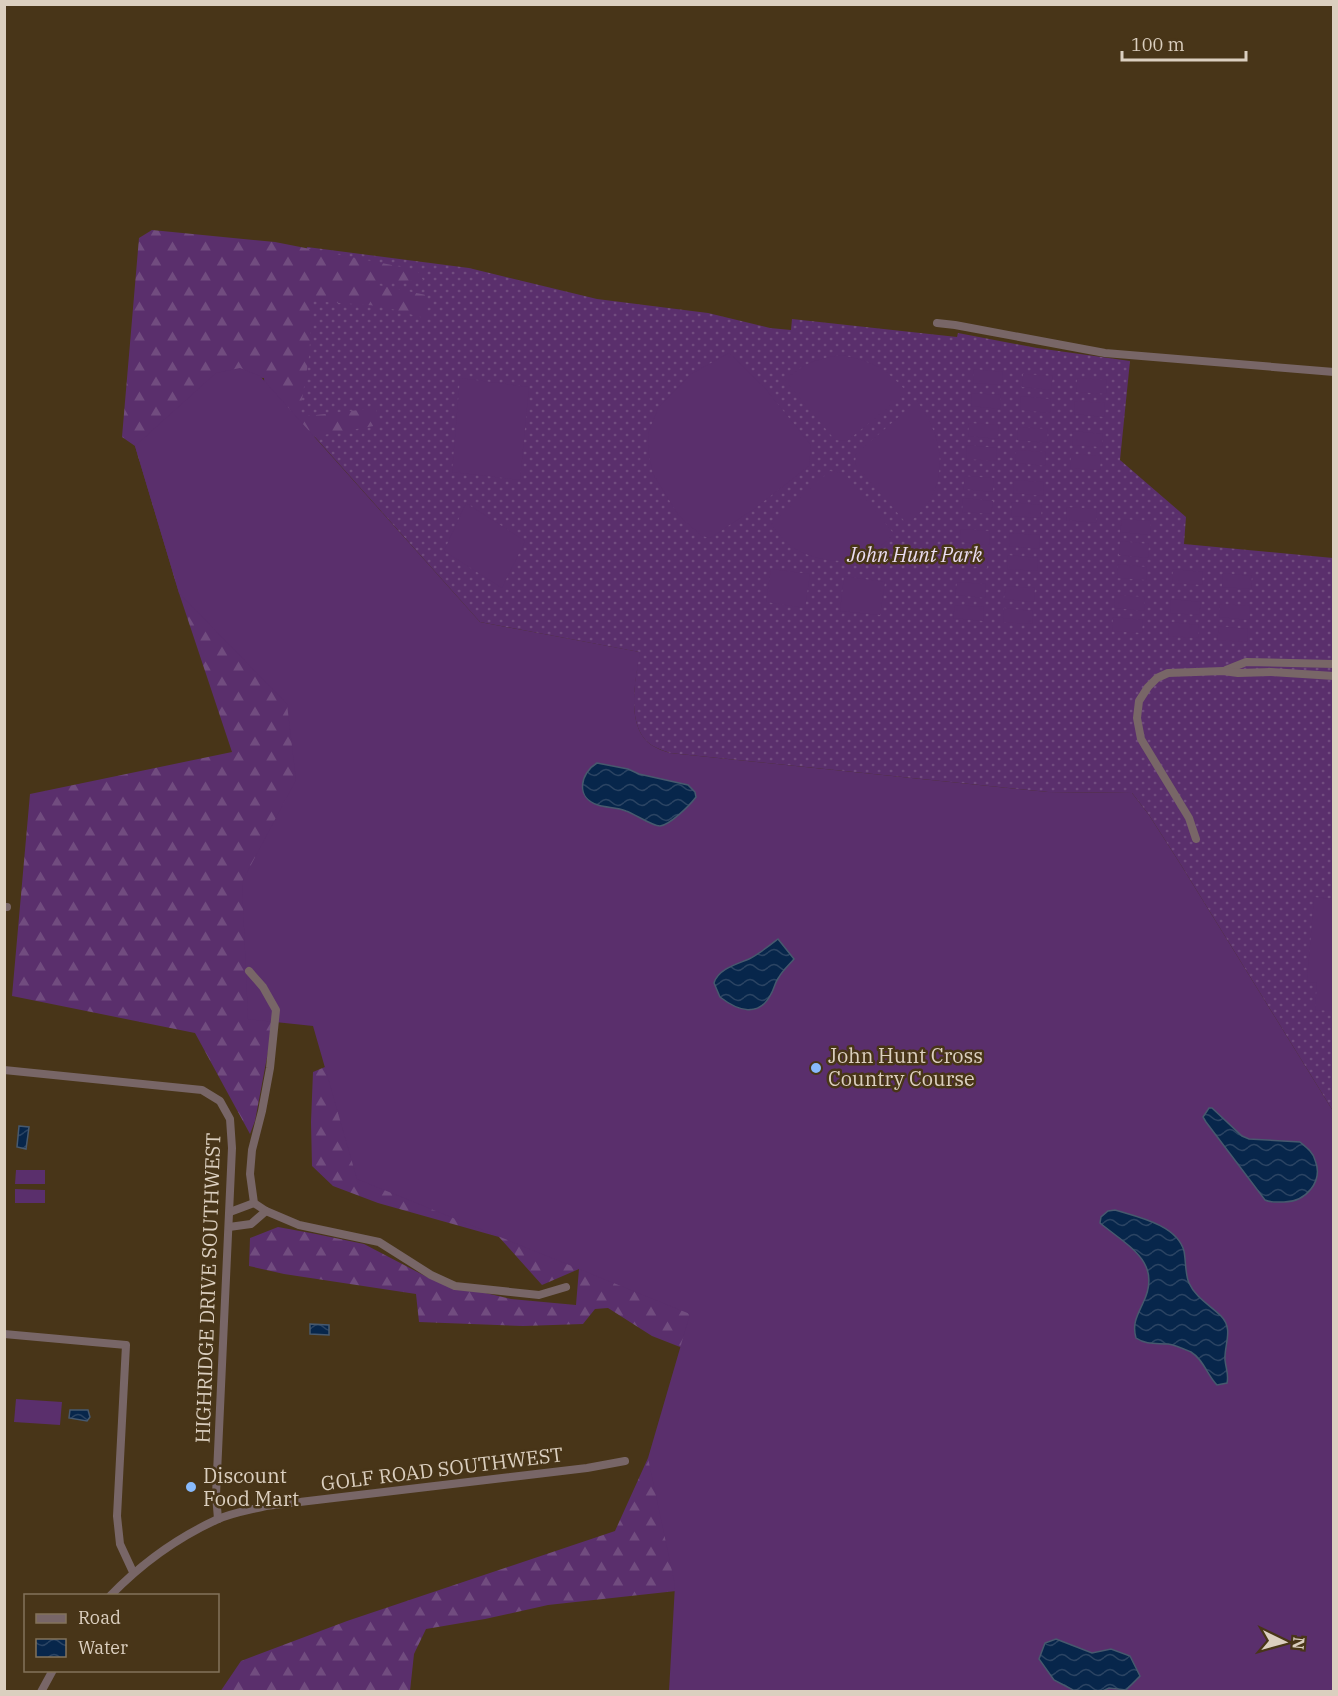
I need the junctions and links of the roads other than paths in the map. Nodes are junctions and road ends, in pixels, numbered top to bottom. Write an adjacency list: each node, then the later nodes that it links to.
1 (937, 323): 2 (street)
2 (1334, 372)
3 (1334, 664): 4 (street)
4 (1223, 671): 5 (street); 6 (street)
5 (1334, 676)
6 (1196, 839)
7 (249, 971): 9 (street)
8 (4, 1070): 11 (street, HIGHRIDGE DRIVE SOUTHWEST)
9 (255, 1203): 10 (street); 11 (street)
10 (266, 1211): 12 (street); 13 (street)
11 (230, 1212): 12 (street, HIGHRIDGE DRIVE SOUTHWEST)
12 (229, 1227): 16 (street, HIGHRIDGE DRIVE SOUTHWEST)
13 (566, 1287)
14 (4, 1334): 17 (street)
15 (625, 1461): 16 (street, GOLF ROAD SOUTHWEST)
16 (218, 1519): 17 (street, GOLF ROAD SOUTHWEST)
17 (133, 1572): 18 (street, GOLF ROAD SOUTHWEST)
18 (112, 1594)
19 (52, 1672): 20 (street)
20 (41, 1692)

